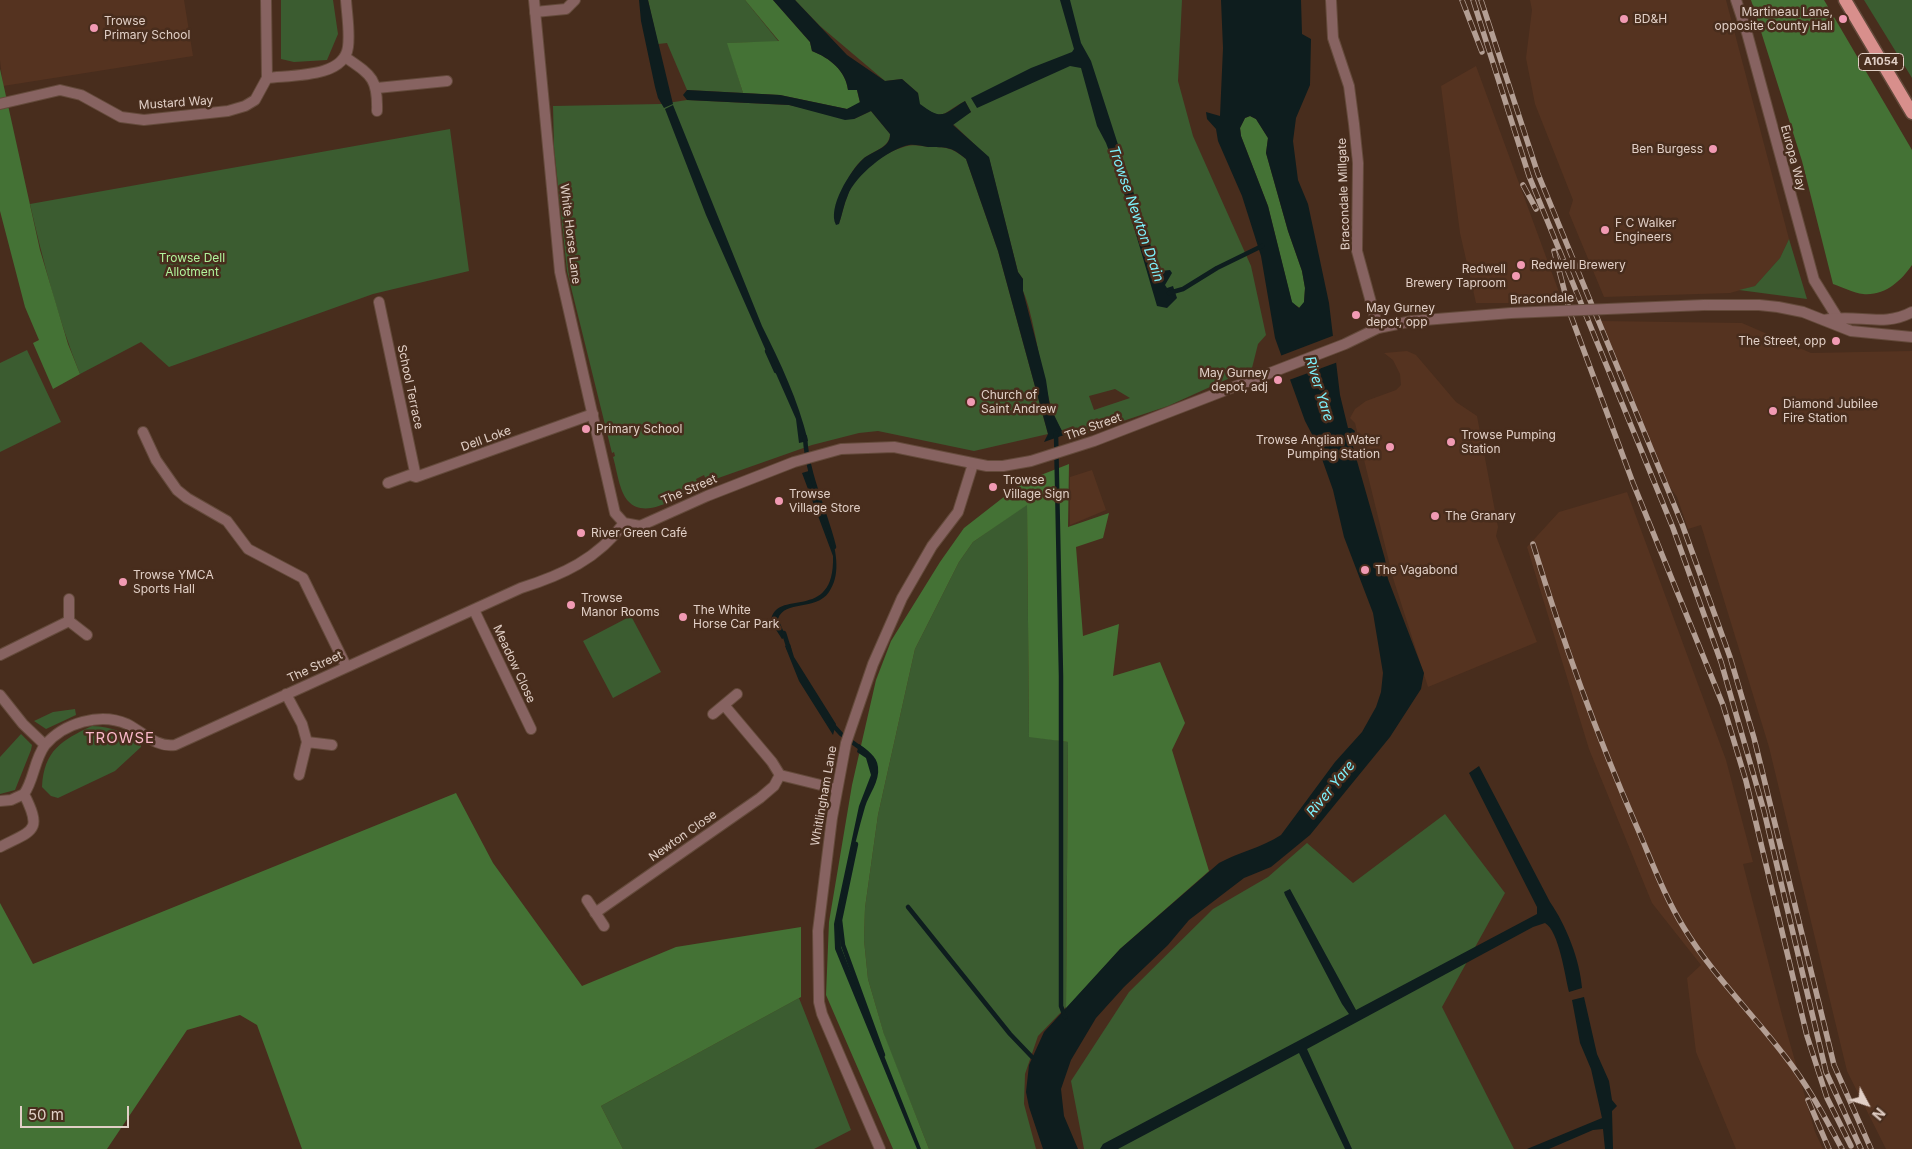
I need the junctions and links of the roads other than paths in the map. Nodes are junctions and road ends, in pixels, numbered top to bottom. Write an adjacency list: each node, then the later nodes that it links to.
1 (266, 0): 10 (street, Mustard Way)
2 (346, 0): 9 (street)
3 (534, 0): 8 (street, White Horse Lane)
4 (575, 0): 8 (street)
5 (1331, 0): 20 (street, Bracondale Millgate)
6 (1736, 0): 18 (street, Europa Way)
7 (1844, 0): 15 (main road, A1054)
8 (535, 12): 23 (street, White Horse Lane)
9 (345, 57): 10 (street); 12 (street)
10 (267, 78): 13 (street, Mustard Way)
11 (447, 81): 12 (street)
12 (377, 88): 14 (street)
13 (0, 104)
14 (377, 111)
15 (1912, 113)
16 (379, 302): 26 (street, School Terrace)
17 (1912, 312): 18 (street)
18 (1837, 317): 19 (street)
19 (1824, 320): 20 (street, Bracondale, bridge); 21 (street, Bracondale)
20 (1378, 328): 22 (street, Bracondale)
21 (1912, 337)
22 (1269, 373): 25 (street, The Street)
23 (593, 414): 26 (street, Dell Loke); 28 (street, White Horse Lane)
24 (143, 432): 34 (street)
25 (973, 464): 28 (street, The Street); 46 (street, Whitlingham Lane)
26 (416, 477): 27 (street, Dell Loke)
27 (388, 482)
28 (624, 523): 30 (street, The Street)
29 (68, 599): 31 (street)
30 (474, 610): 34 (street, The Street); 40 (street, Meadow Close)
31 (69, 620): 32 (street); 33 (street)
32 (87, 634)
33 (0, 655)
34 (346, 666): 35 (street, The Street)
35 (286, 694): 41 (street); 42 (street, The Street)
36 (738, 694): 38 (street)
37 (0, 695): 42 (street)
38 (724, 705): 39 (street); 45 (street)
39 (713, 714)
40 (531, 729)
41 (307, 742): 43 (street); 44 (street)
42 (45, 745): 47 (street)
43 (332, 745)
44 (299, 775)
45 (780, 775): 46 (street); 51 (street, Newton Close)
46 (837, 789): 53 (street, Whitlingham Lane)
47 (24, 794): 48 (street); 49 (street)
48 (0, 802)
49 (0, 847)
50 (587, 900): 51 (street)
51 (595, 913): 52 (street)
52 (604, 926)
53 (880, 1149)

